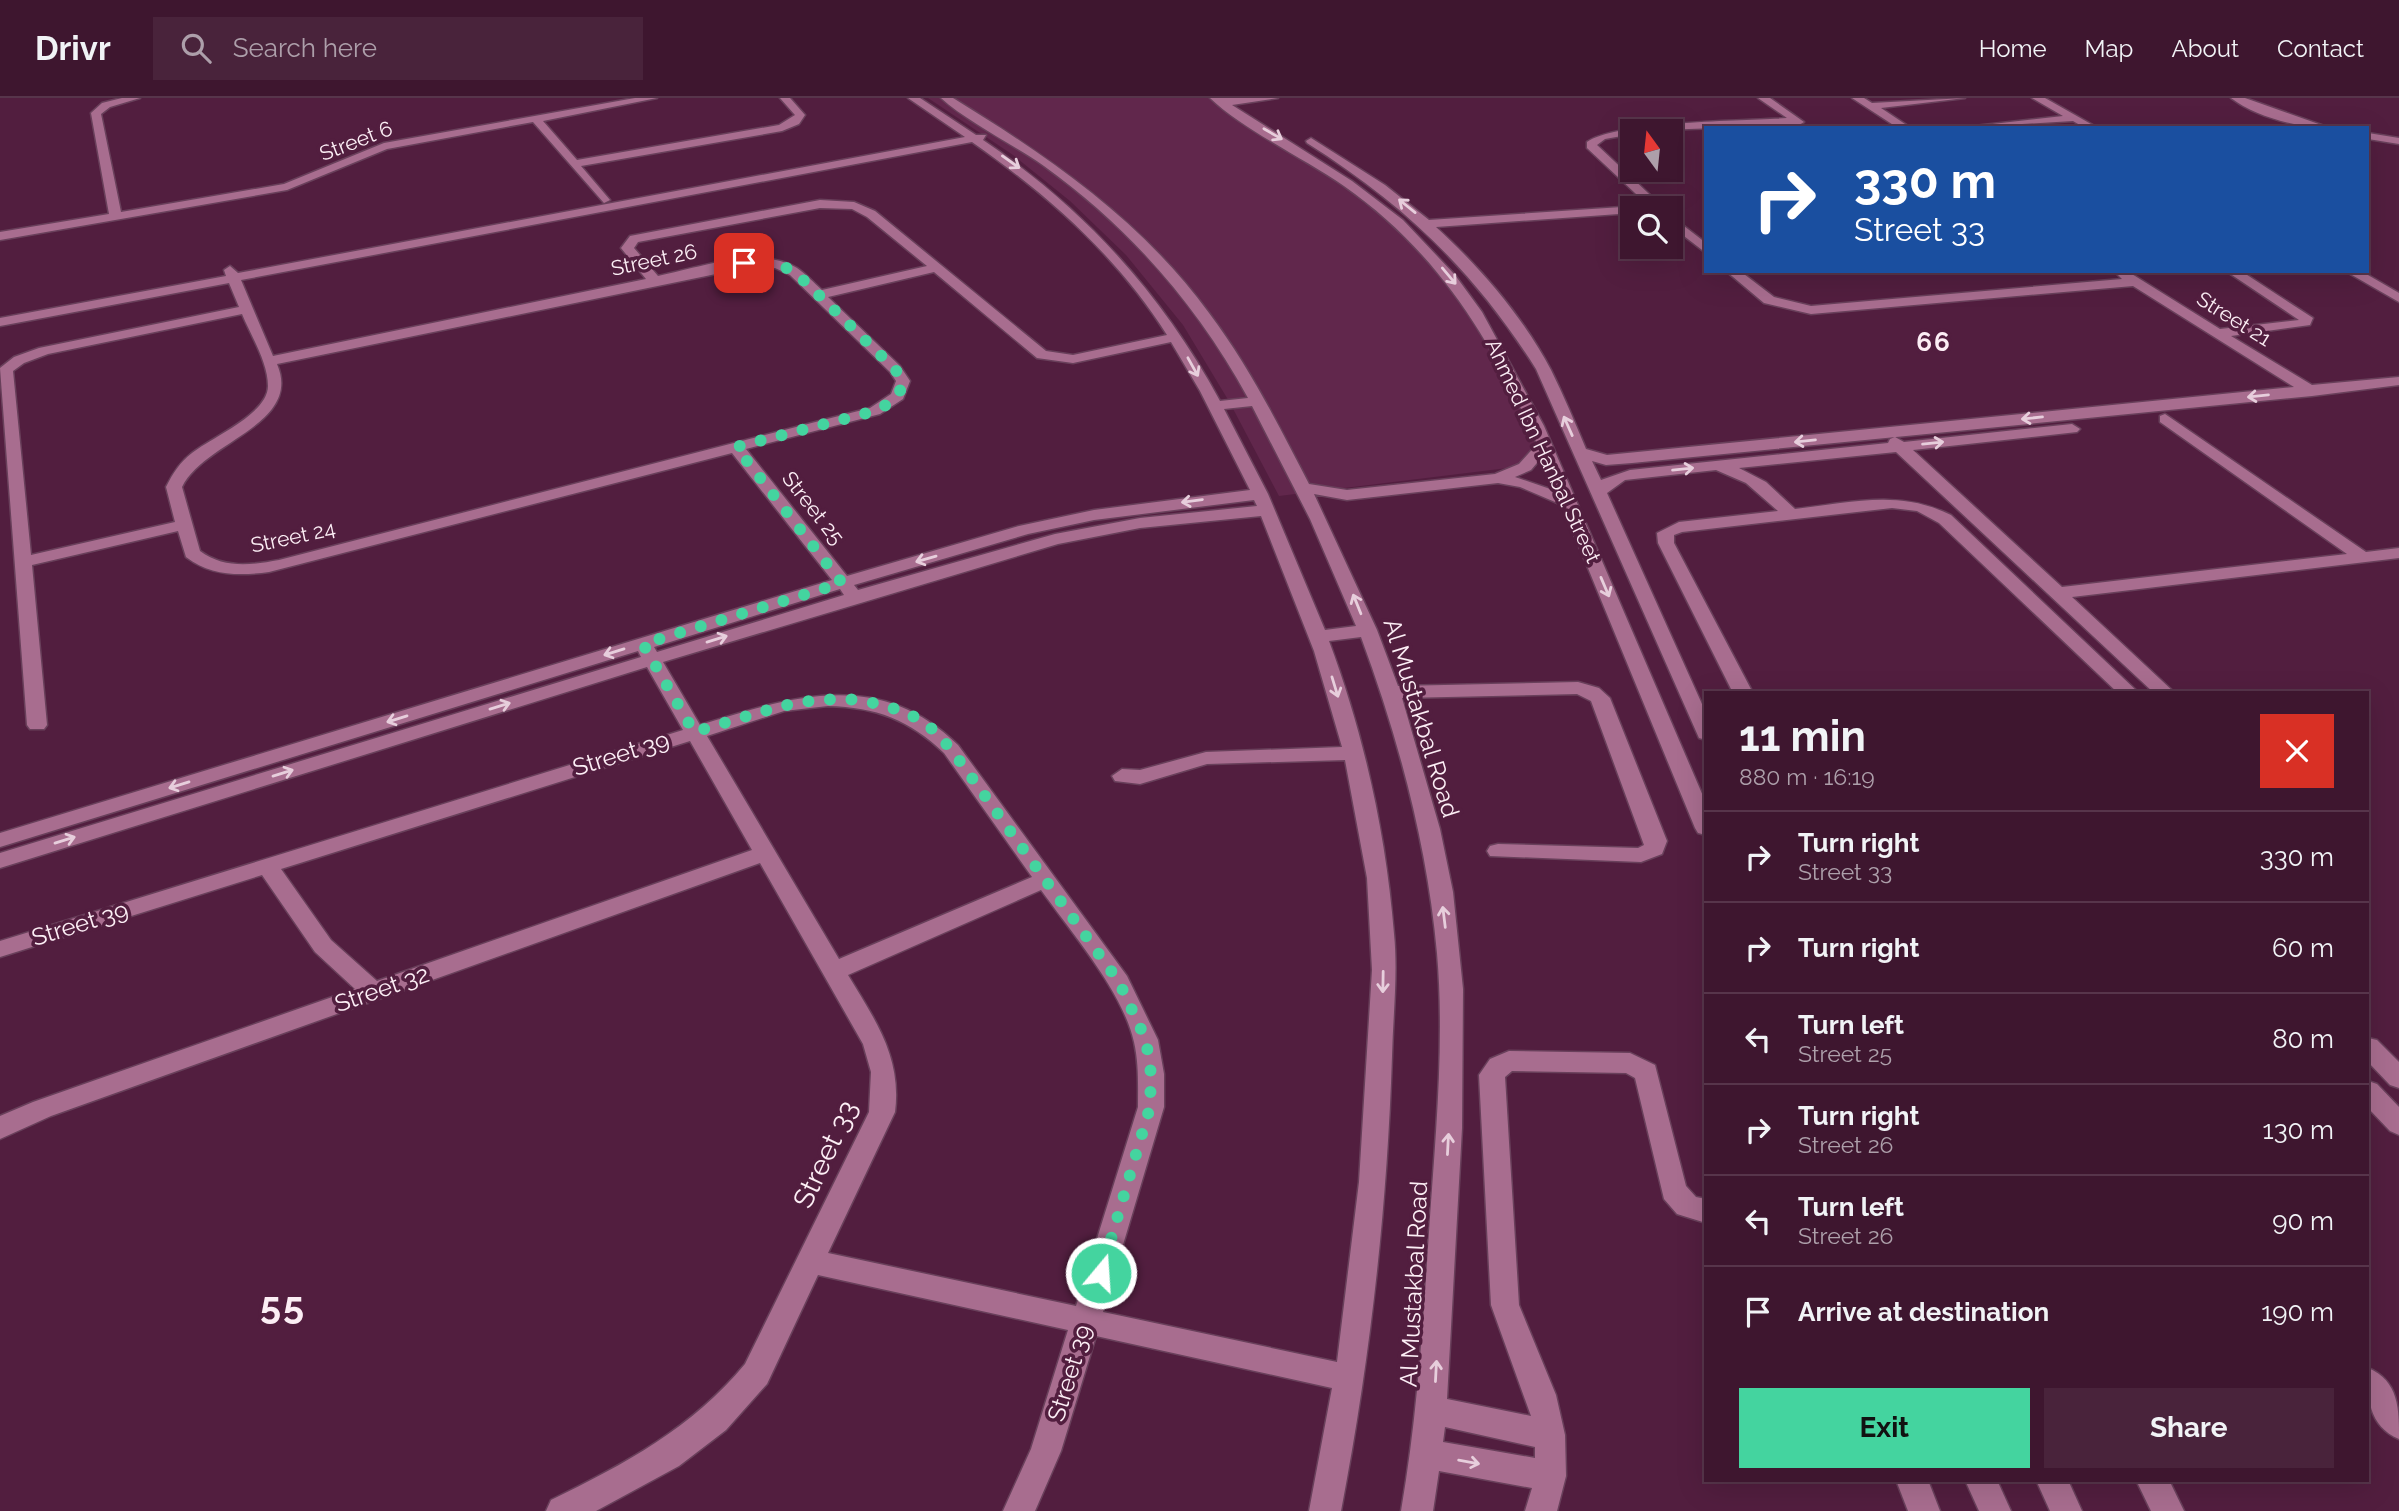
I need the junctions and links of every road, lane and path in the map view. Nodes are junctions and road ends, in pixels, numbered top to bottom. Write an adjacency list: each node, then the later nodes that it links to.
1 (135, 98): 38 (street)
2 (652, 98): 17 (street, Street 6)
3 (785, 98): 31 (street)
4 (913, 98): 27 (street, Al Mustakbal Road)
5 (946, 98): 27 (street, Al Mustakbal Road)
6 (1273, 98): 13 (street)
7 (1763, 98): 18 (street)
8 (1857, 98): 15 (street)
9 (1949, 98): 10 (street); 15 (street)
10 (1960, 98)
11 (2037, 98): 16 (street)
12 (2236, 98): 24 (street)
13 (1240, 99): 14 (street); 39 (street, Ahmed Ibn Hanbal Street, one-way to 13)
14 (1218, 100): 60 (street, Ahmed Ibn Hanbal Street, one-way to 60)
15 (1870, 106): 21 (street)
16 (2075, 118): 22 (street); 23 (street)
17 (537, 120): 31 (street); 38 (street, Street 6)
18 (1797, 121): 19 (street); 20 (street)
19 (1716, 126)
20 (1804, 126)
21 (1903, 126)
22 (1985, 126)
23 (2089, 126)
24 (2317, 126)
25 (1704, 127): 26 (street)
26 (1684, 128)
27 (983, 133): 35 (street); 36 (street); 57 (street, Al Mustakbal Road, one-way to 57); 64 (street, Al Mustakbal Road)
28 (1620, 133): 32 (street)
29 (2369, 136): 30 (street)
30 (2399, 141)
31 (574, 164): 35 (street)
32 (1620, 174)
33 (1629, 182): 34 (street)
34 (1644, 196)
35 (604, 200): 36 (street)
36 (569, 210): 48 (street)
37 (1620, 210): 39 (street)
38 (116, 217): 41 (street, Street 6)
39 (1429, 224): 59 (street, Ahmed Ibn Hanbal Street)
40 (1683, 230): 42 (street)
41 (0, 236)
42 (1704, 247)
43 (937, 268): 49 (street); 51 (street); 57 (street)
44 (1735, 273): 50 (street)
45 (2121, 273): 50 (street, Street 21)
46 (2235, 273): 56 (street)
47 (2355, 273): 52 (street)
48 (232, 274): 53 (street, Street 24); 54 (street); 55 (street)
49 (654, 281): 51 (street, Street 26); 58 (street, Street 26)
50 (2134, 282): 56 (street, Street 21)
51 (819, 295): 70 (street, Street 26)
52 (2399, 298)
53 (247, 309): 58 (street, Street 24); 89 (street)
54 (0, 313)
55 (0, 322)
56 (2216, 333): 62 (street, Street 21)
57 (1177, 337): 66 (street, Al Mustakbal Road, one-way to 66)
58 (269, 361): 86 (street, Street 24)
59 (1543, 369): 60 (street); 72 (street, Ahmed Ibn Hanbal Street, one-way to 59)
60 (1510, 370): 69 (street, Ahmed Ibn Hanbal Street)
61 (2399, 382): 62 (street)
62 (2309, 391): 65 (street, Street 21); 68 (street, one-way to 68)
63 (2399, 395): 65 (street)
64 (1257, 401): 66 (street); 78 (street, Al Mustakbal Road)
65 (2327, 402): 67 (street)
66 (1215, 405): 82 (street, Al Mustakbal Road)
67 (2165, 419): 71 (street, one-way to 67); 88 (street)
68 (1885, 433): 71 (street); 73 (street, one-way to 73)
69 (1544, 445): 77 (street); 83 (street, Ahmed Ibn Hanbal Street)
70 (736, 447): 86 (street, Street 24); 90 (street, Street 25)
71 (1900, 447): 74 (street); 91 (street)
72 (1580, 452): 73 (street); 80 (street, Ahmed Ibn Hanbal Street)
73 (1632, 458): 76 (street)
74 (1781, 458): 75 (street); 79 (street)
75 (1710, 466): 76 (street, one-way to 75); 79 (street)
76 (1643, 472): 80 (street)
77 (1498, 478): 81 (street); 83 (street)
78 (1304, 488): 81 (street); 84 (street, Al Mustakbal Road)
79 (1767, 488): 85 (street)
80 (1598, 494): 96 (street, Ahmed Ibn Hanbal Street)
81 (1347, 495): 84 (street)
82 (1264, 502): 90 (street); 93 (street, Al Mustakbal Road)
83 (1569, 502): 95 (street, Ahmed Ibn Hanbal Street, one-way to 95)
84 (1314, 509): 92 (street, Al Mustakbal Road, one-way to 84)
85 (1790, 514): 97 (street); 98 (street)
86 (184, 525): 89 (street)
87 (2399, 553): 88 (street)
88 (2362, 557): 91 (street)
89 (22, 562): 101 (street)
90 (848, 590): 94 (street)
91 (2059, 593): 99 (street)
92 (1368, 630): 93 (street); 100 (street, Al Mustakbal Road)
93 (1318, 637): 104 (street, Al Mustakbal Road, one-way to 104)
94 (647, 652): 103 (street, Street 33); 107 (street, one-way to 107); 110 (street, one-way to 94)
95 (1640, 670): 96 (street); 106 (street, Ahmed Ibn Hanbal Street)
96 (1676, 670): 102 (street, Ahmed Ibn Hanbal Street)
97 (1742, 691)
98 (2127, 691)
99 (2163, 691)
100 (1388, 692): 108 (street); 126 (street, Al Mustakbal Road, one-way to 100)
101 (37, 724)
102 (1704, 730)
103 (694, 732): 109 (street, Street 33); 111 (street, Street 39); 112 (street, Street 39)
104 (1354, 753): 105 (street); 125 (street, Al Mustakbal Road, one-way to 125)
105 (1122, 776)
106 (1704, 823)
107 (0, 840)
108 (1499, 851)
109 (765, 853): 114 (street, Street 33); 115 (street, Street 32)
110 (0, 861)
111 (266, 865): 113 (street, Street 39); 115 (street)
112 (1047, 879): 114 (street); 123 (street, Street 39)
113 (0, 949)
114 (834, 971): 122 (street, Street 33)
115 (372, 991): 120 (street, Street 32)
116 (2369, 1048): 117 (street)
117 (2399, 1078)
118 (2369, 1092): 119 (street)
119 (2399, 1124)
120 (0, 1128)
121 (1704, 1210): 128 (street)
122 (809, 1261): 123 (street); 135 (street, Street 33)
123 (1086, 1321): 125 (street); 136 (street, Street 39)
124 (2369, 1383): 127 (street)
125 (1350, 1388): 137 (street, Al Mustakbal Road)
126 (1433, 1410): 128 (street); 129 (street, Al Mustakbal Road)
127 (2399, 1424)
128 (1550, 1434): 130 (street)
129 (1427, 1454): 130 (street, one-way to 130); 138 (street, Al Mustakbal Road)
130 (1550, 1476): 139 (street)
131 (1913, 1482): 140 (street)
132 (1982, 1482): 141 (street)
133 (2053, 1482): 142 (street)
134 (2153, 1482): 143 (street)
135 (562, 1511)
136 (1019, 1511)
137 (1325, 1511)
138 (1417, 1511)
139 (1541, 1511)
140 (1924, 1511)
141 (1995, 1511)
142 (2066, 1511)
143 (2168, 1511)

